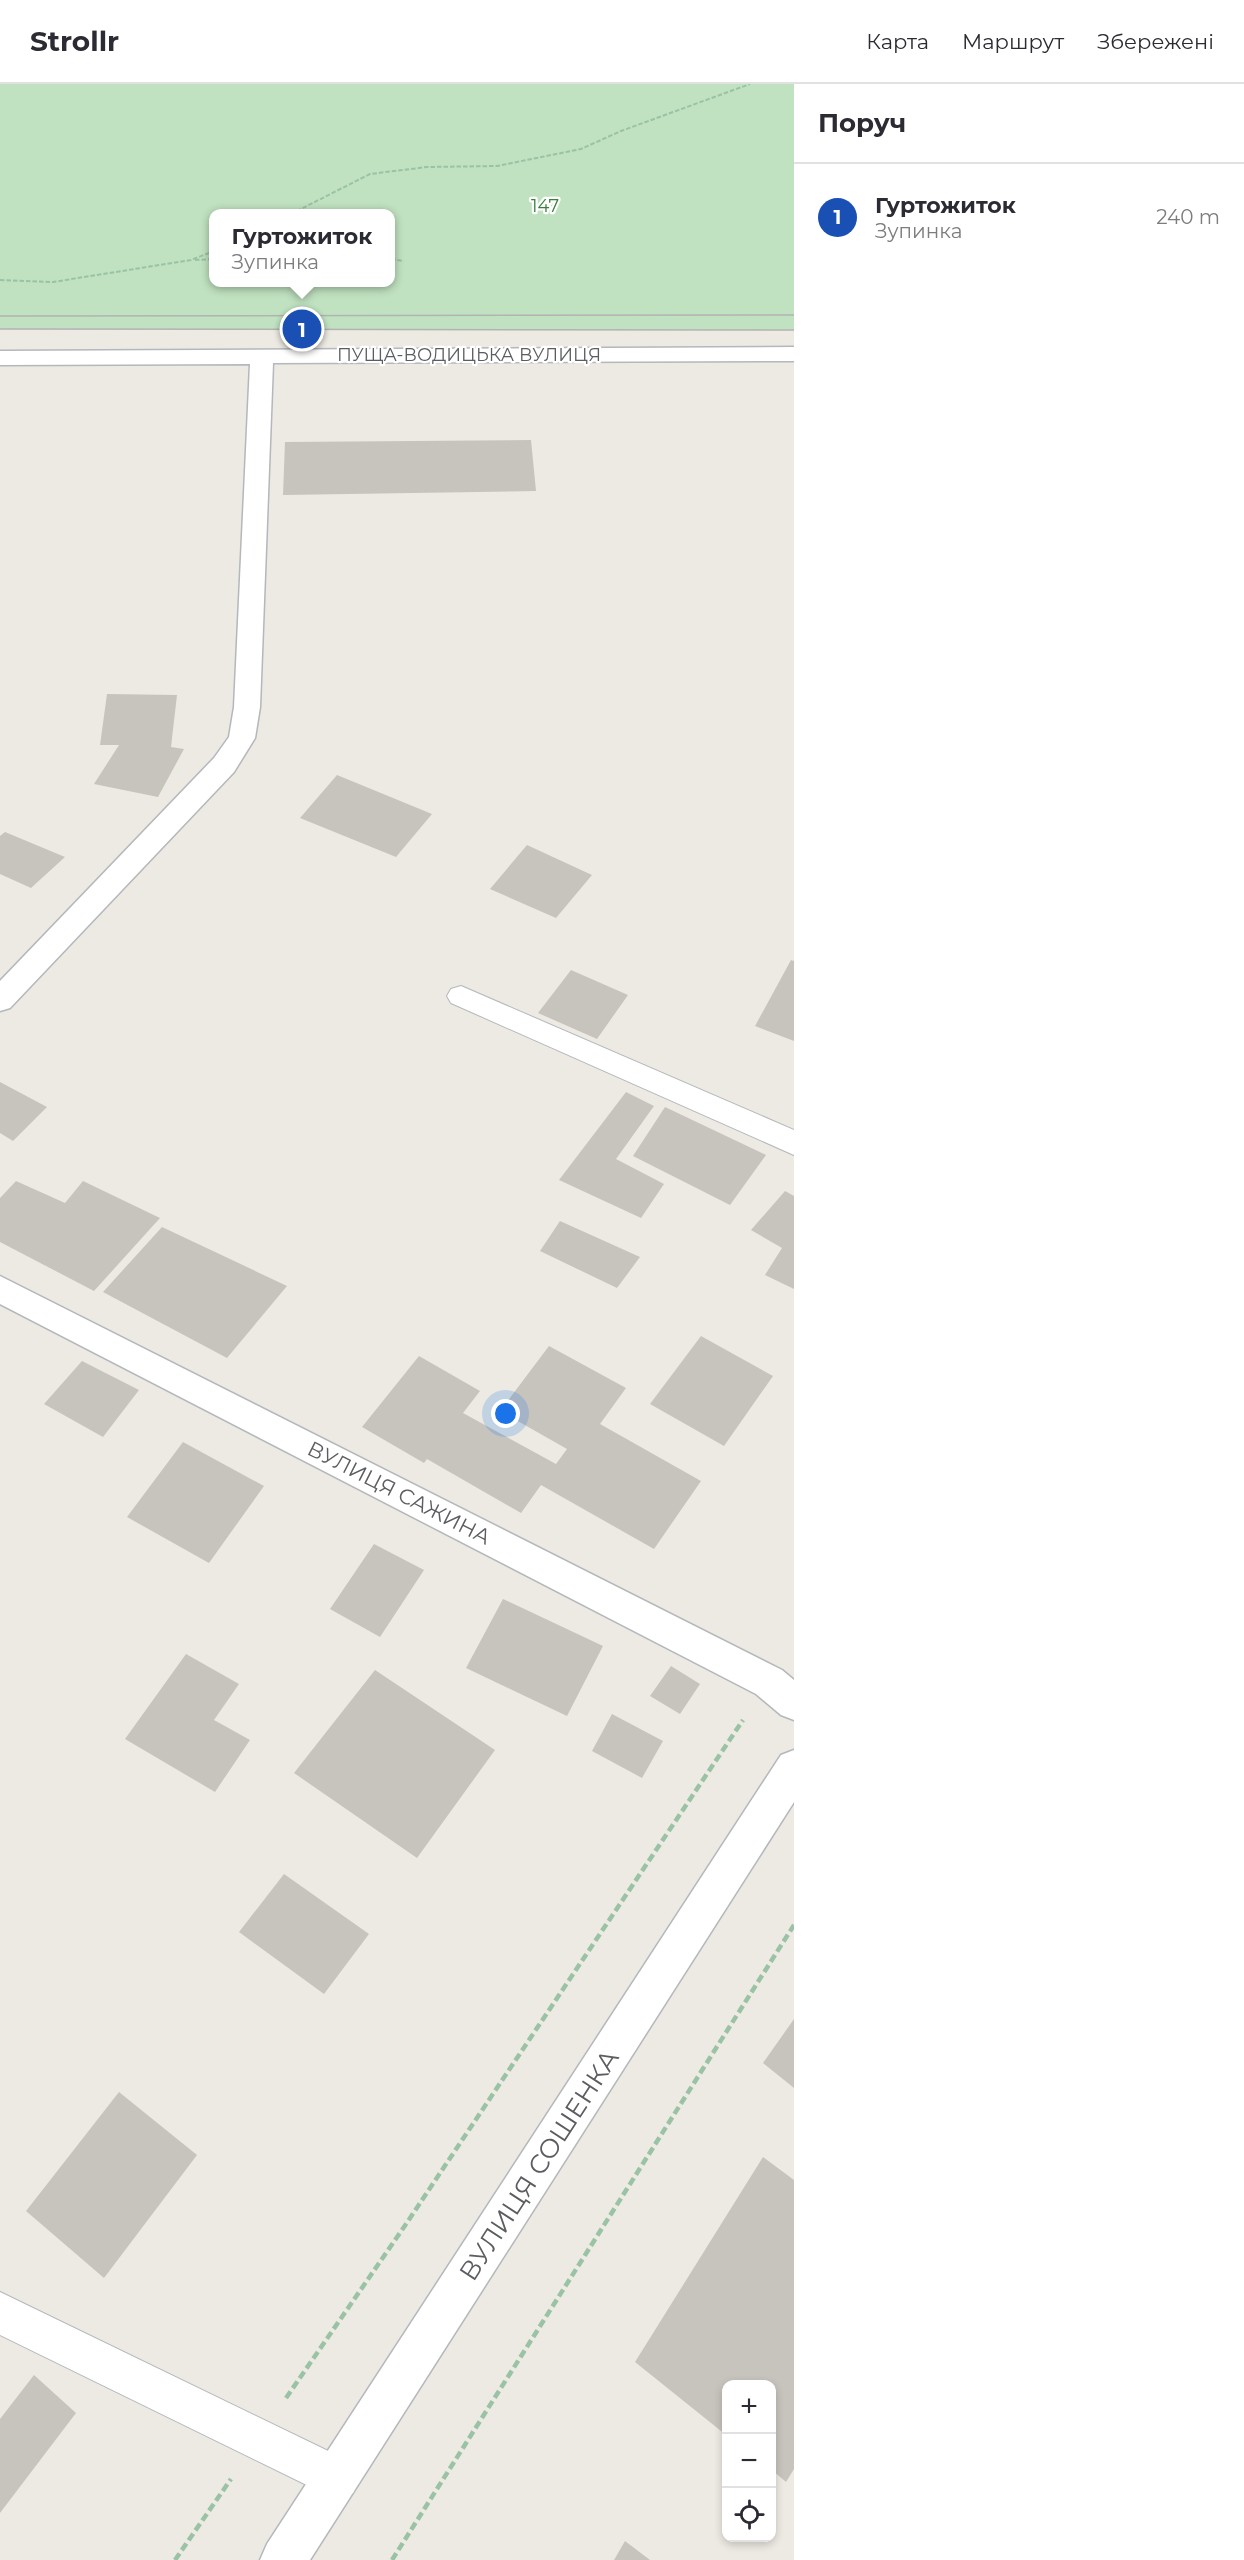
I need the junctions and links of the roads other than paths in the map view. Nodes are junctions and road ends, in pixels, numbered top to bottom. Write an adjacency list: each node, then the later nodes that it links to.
1 (794, 354): 2 (street, ПУЩА-ВОДИЦЬКА ВУЛИЦЯ)
2 (262, 356): 3 (street, ПУЩА-ВОДИЦЬКА ВУЛИЦЯ); 5 (street)
3 (0, 358)
4 (462, 996): 6 (lane)
5 (0, 1000)
6 (794, 1143)
7 (0, 1289): 8 (street, ВУЛИЦЯ САЖИНА)
8 (782, 1692)
9 (794, 1768): 11 (street, ВУЛИЦЯ СОШЕНКА)
10 (0, 2313): 11 (lane)
11 (338, 2478): 12 (street, ВУЛИЦЯ СОШЕНКА)
12 (283, 2560)

